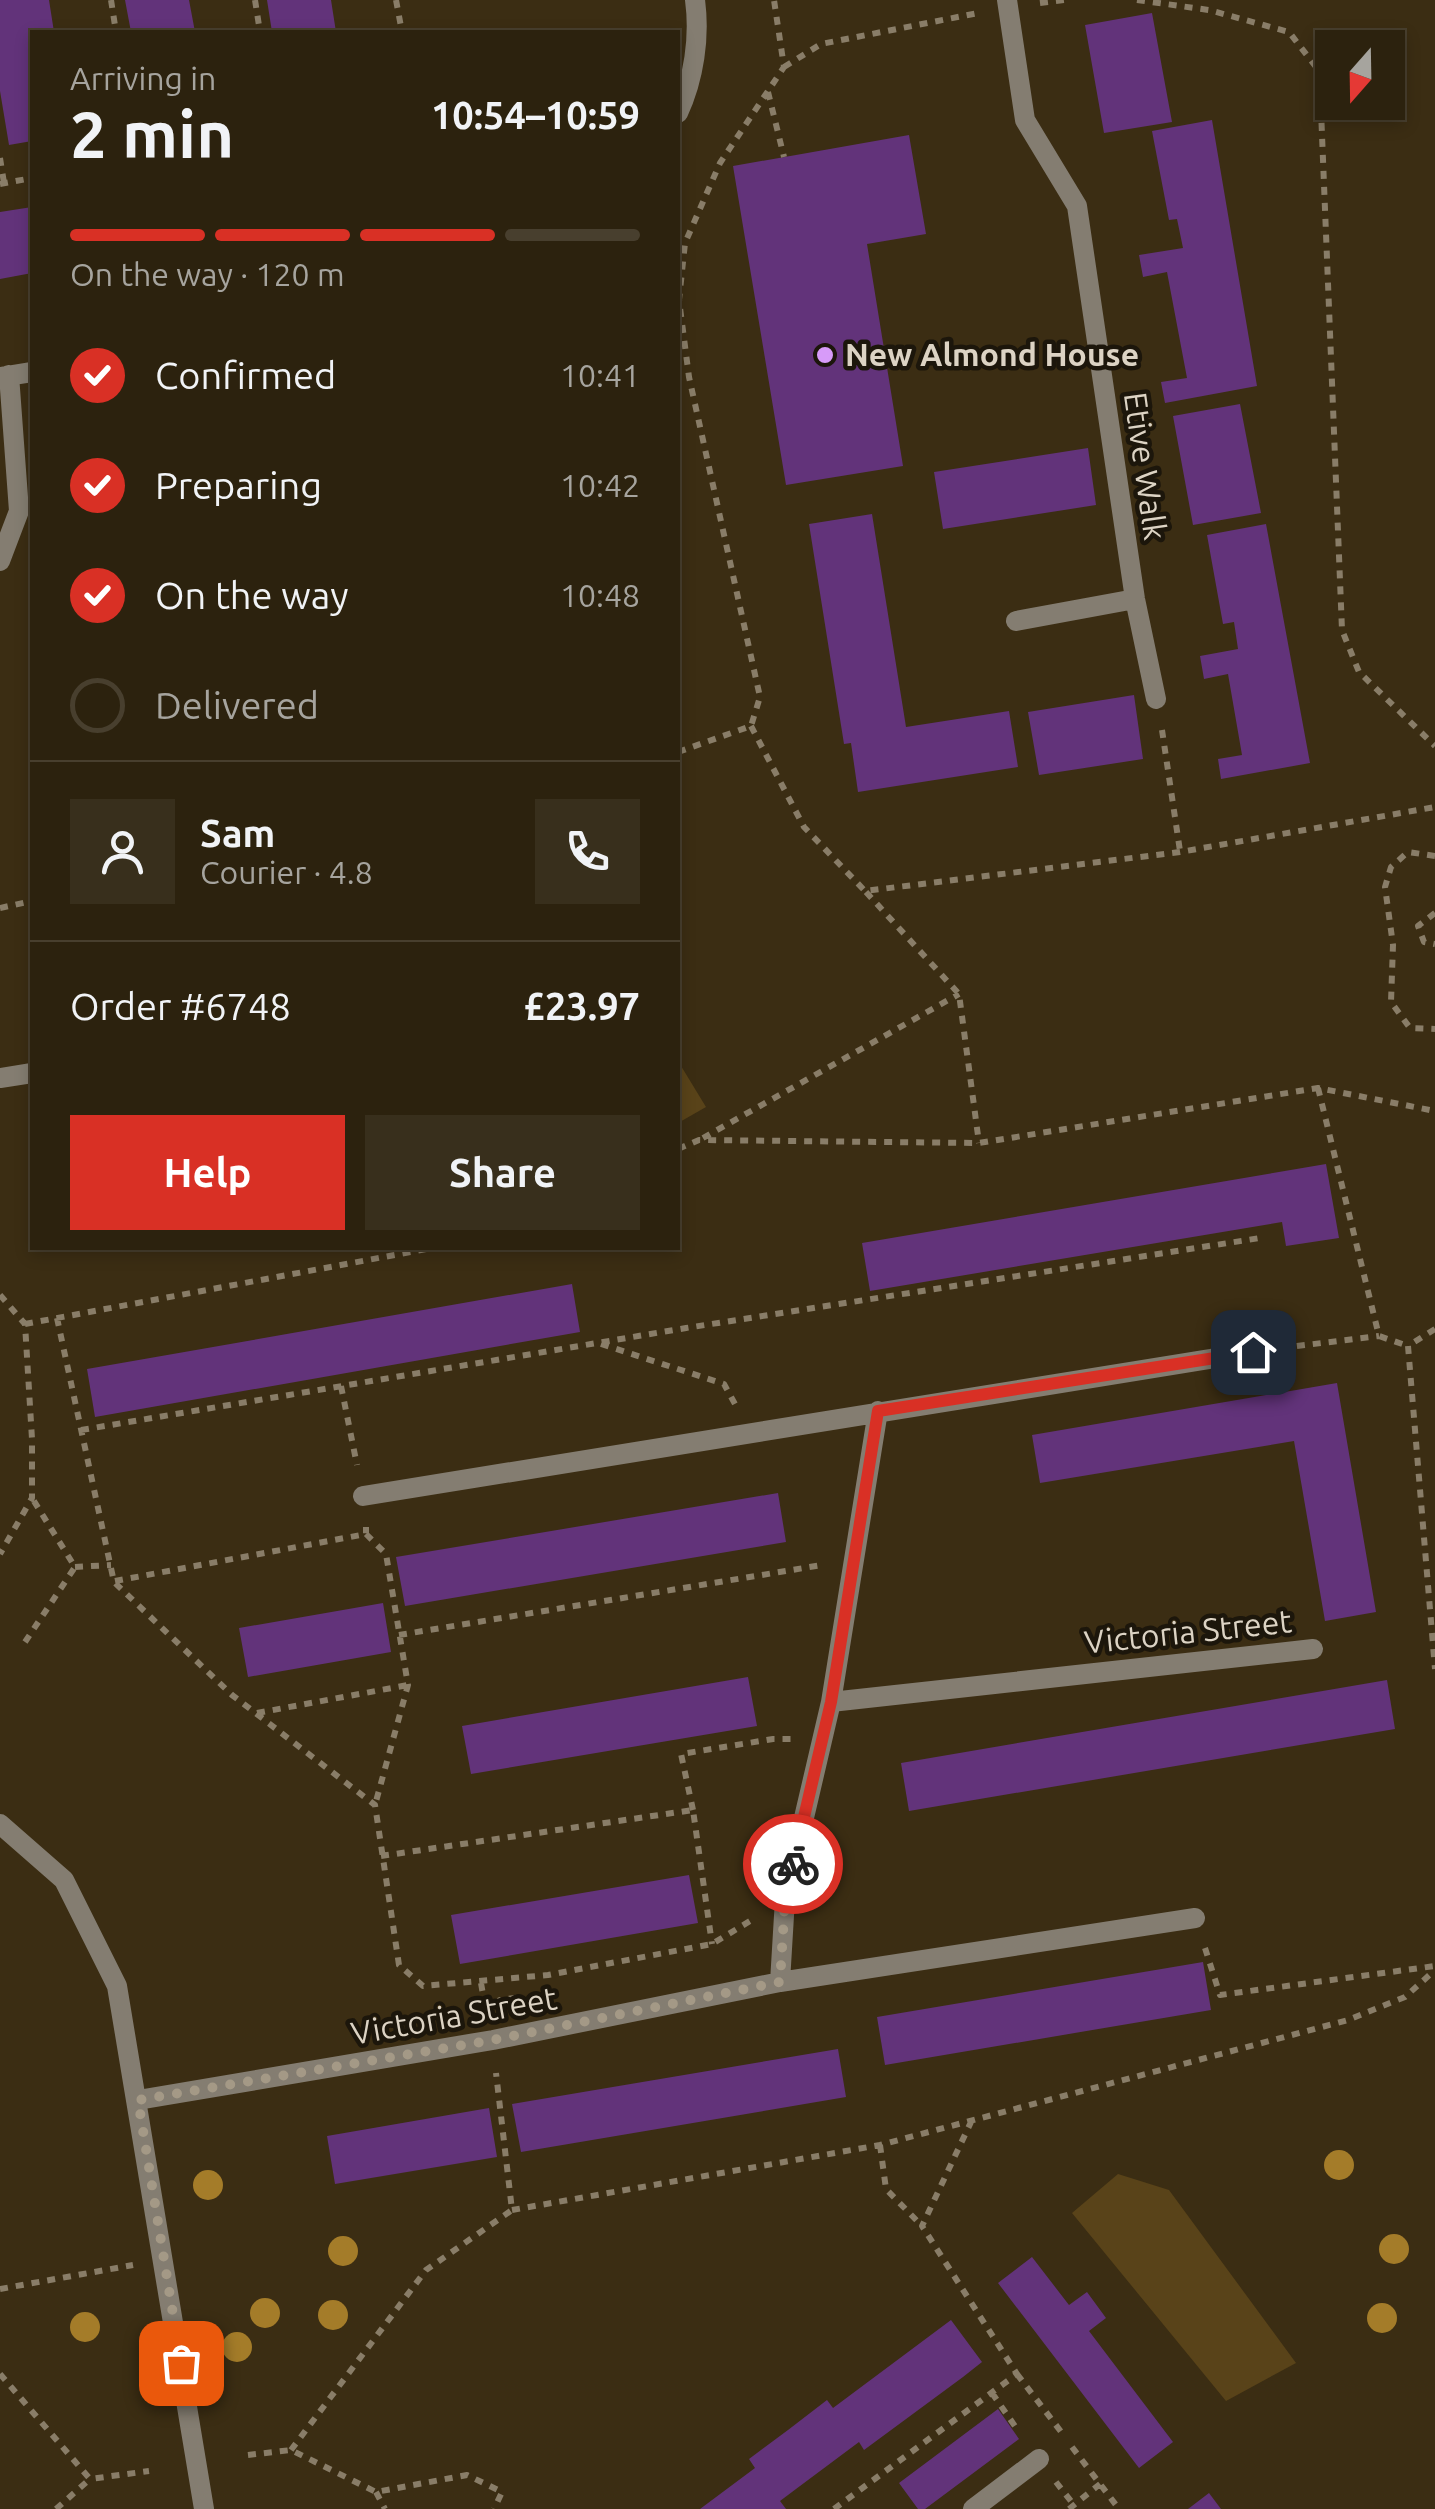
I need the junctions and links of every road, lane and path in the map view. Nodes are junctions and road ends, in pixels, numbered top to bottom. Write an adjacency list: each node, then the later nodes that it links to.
1 (111, 0): 9 (path)
2 (255, 0): 10 (path)
3 (396, 0): 11 (path)
4 (694, 0): 14 (street)
5 (774, 0): 12 (path)
6 (1065, 0): 8 (path)
7 (1137, 0): 27 (path)
8 (1008, 3): 12 (path); 22 (street, Etive Walk)
9 (116, 30)
10 (260, 30)
11 (402, 30)
12 (784, 67): 13 (path)
13 (768, 91): 15 (path); 25 (path)
14 (680, 109)
15 (784, 157)
16 (0, 158): 18 (path)
17 (30, 178): 18 (path)
18 (2, 183)
19 (30, 372): 20 (street)
20 (4, 376): 21 (street)
21 (0, 561)
22 (1135, 599): 23 (street); 24 (street, Etive Walk)
23 (1016, 621)
24 (1156, 700)
25 (751, 726): 28 (path); 32 (path)
26 (1162, 729): 30 (path)
27 (1435, 746)
28 (680, 751)
29 (1435, 807): 30 (path)
30 (1180, 852): 32 (path)
31 (1435, 856): 38 (path)
32 (866, 891): 37 (path)
33 (30, 901): 34 (path)
34 (0, 908)
35 (1435, 913): 36 (path)
36 (1435, 944)
37 (959, 994): 43 (path); 44 (path)
38 (1435, 1029)
39 (30, 1073): 40 (street)
40 (0, 1078)
41 (1318, 1088): 42 (path); 44 (path); 52 (path)
42 (1435, 1111)
43 (699, 1140): 44 (path); 45 (path)
44 (979, 1143)
45 (680, 1148)
46 (1260, 1238): 53 (path)
47 (421, 1250): 49 (path)
48 (0, 1294): 50 (path)
49 (57, 1318): 50 (path); 58 (path)
50 (25, 1324): 61 (path)
51 (1435, 1329): 54 (path)
52 (1379, 1336): 54 (path); 55 (path)
53 (600, 1344): 56 (path); 59 (path)
54 (1408, 1346): 71 (path)
55 (1253, 1352): 57 (street)
56 (342, 1386): 58 (path); 60 (path)
57 (878, 1411): 59 (street); 64 (street)
58 (81, 1430): 65 (path)
59 (751, 1431): 60 (street)
60 (363, 1496): 62 (path)
61 (32, 1498): 63 (path); 66 (path)
62 (366, 1534): 67 (path); 68 (path)
63 (0, 1554)
64 (854, 1560): 68 (path); 73 (street)
65 (111, 1565): 66 (path); 67 (path)
66 (75, 1567): 69 (path)
67 (114, 1582): 74 (path)
68 (399, 1635): 72 (path)
69 (25, 1642)
70 (1313, 1648): 73 (street, Victoria Street)
71 (1435, 1669)
72 (408, 1685): 74 (path); 76 (path)
73 (831, 1702): 80 (street)
74 (255, 1713): 76 (path)
75 (773, 1739): 77 (path)
76 (375, 1805): 79 (path)
77 (692, 1810): 79 (path); 82 (path)
78 (0, 1824): 87 (street)
79 (381, 1856): 85 (path)
80 (785, 1899): 82 (path); 84 (street)
81 (1195, 1918): 83 (path); 84 (street, Victoria Street)
82 (712, 1944): 85 (path)
83 (1435, 1968): 88 (path)
84 (780, 1982): 86 (street, Victoria Street)
85 (481, 1983): 86 (path)
86 (493, 2040): 87 (street, Victoria Street); 90 (path)
87 (138, 2100): 92 (street)
88 (972, 2120): 89 (path); 91 (path)
89 (880, 2145): 90 (path); 91 (path)
90 (512, 2210): 95 (path)
91 (922, 2226): 106 (path)
92 (164, 2259): 93 (path); 103 (street)
93 (0, 2289)
94 (0, 2374): 99 (path)
95 (291, 2450): 96 (path); 101 (path)
96 (248, 2454)
97 (1038, 2458): 107 (street)
98 (149, 2471): 99 (path)
99 (90, 2479): 102 (path)
100 (1100, 2484): 108 (path)
101 (376, 2492): 104 (path); 105 (path)
102 (56, 2509)
103 (204, 2509)
104 (386, 2509)
105 (494, 2509)
106 (834, 2509)
107 (974, 2509)
108 (1069, 2509)

